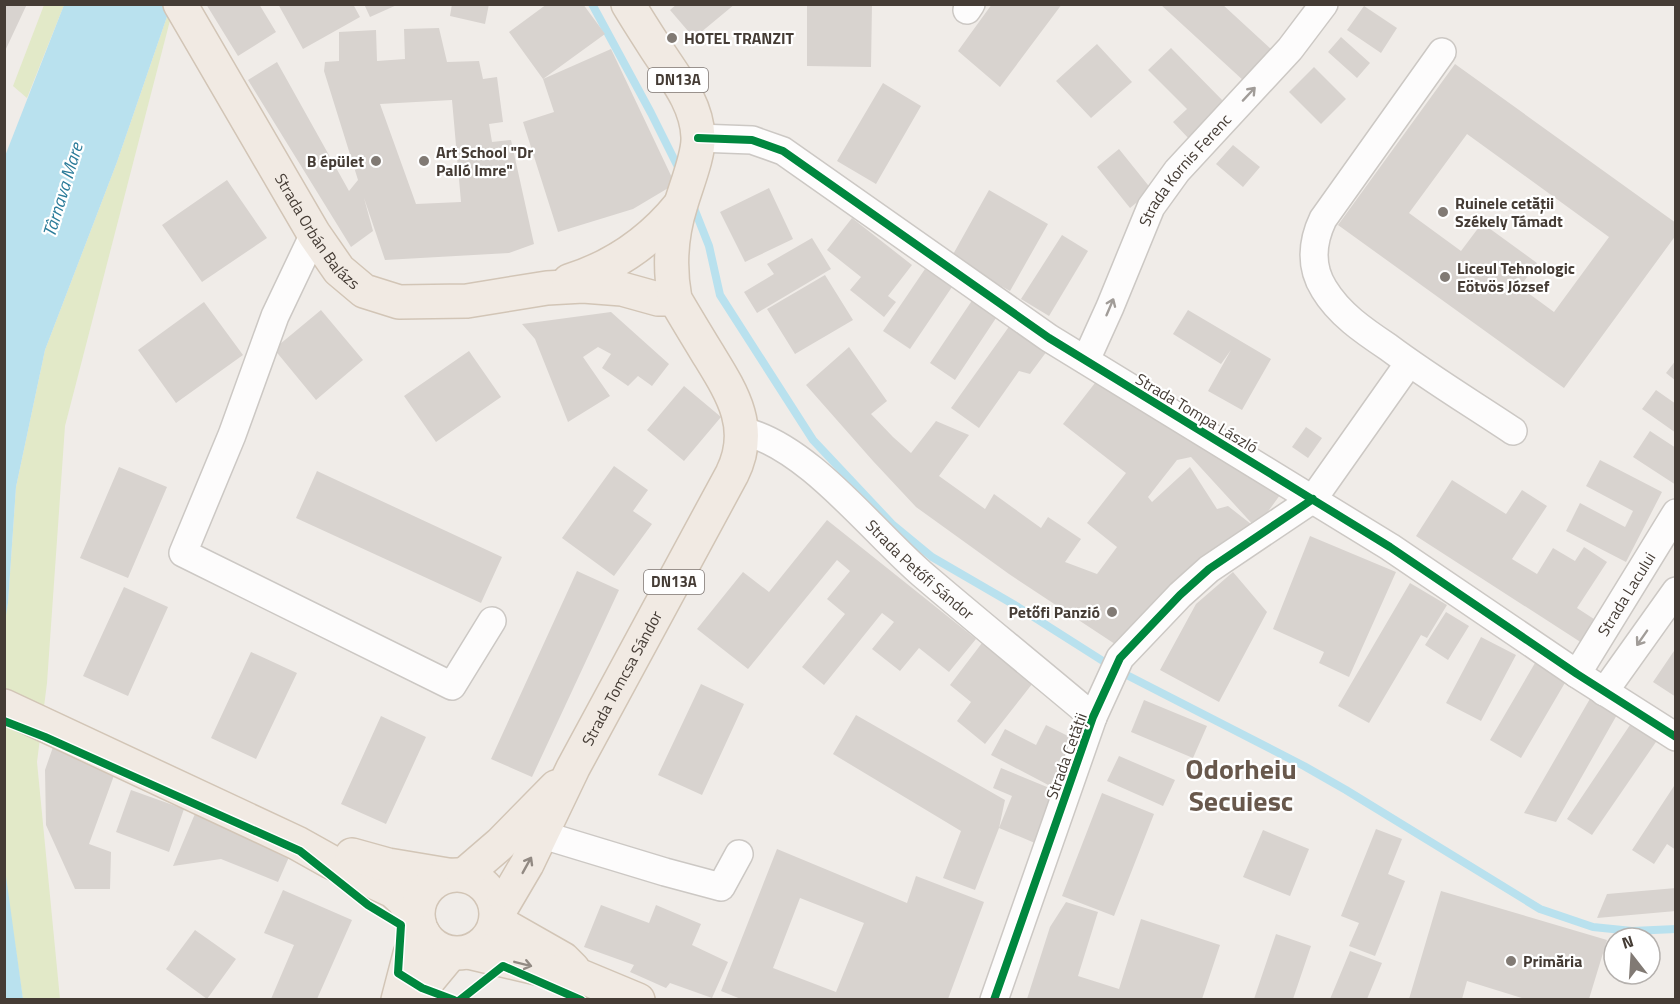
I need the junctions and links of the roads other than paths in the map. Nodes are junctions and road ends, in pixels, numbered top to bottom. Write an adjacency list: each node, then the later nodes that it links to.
1 (628, 4): 5 (main road, DN13A)
2 (1324, 4): 11 (street, Strada Kornis Ferenc, one-way to 2)
3 (181, 6): 7 (main road, Strada Orbán Balázs)
4 (1442, 52): 12 (street)
5 (695, 152): 6 (main road, DN13A); 11 (street, Strada Tompa László)
6 (681, 203): 8 (main road, Strada Orbán Balázs / DN13A); 9 (main road, DN13A)
7 (314, 234): 10 (main road, Strada Orbán Balázs); 18 (street)
8 (601, 268): 9 (main road); 10 (main road, Strada Orbán Balázs / DN13A)
9 (673, 285): 10 (main road, Strada Orbán Balázs); 13 (main road, Strada Tomcsa Sándor / DN13A)
10 (547, 288)
11 (1086, 360): 15 (street, Strada Tompa László)
12 (1409, 363): 14 (street); 15 (street)
13 (742, 431): 22 (street, Strada Petőfi Sándor); 24 (main road, Strada Tomcsa Sándor / DN13A)
14 (1513, 431)
15 (1313, 499): 19 (street, Strada Tompa László); 22 (street, Strada Cetății)
16 (1676, 513): 19 (street, Strada Lacului)
17 (1676, 591): 20 (street, one-way to 20)
18 (492, 621)
19 (1576, 674): 20 (street, Strada Tompa László)
20 (1604, 692): 23 (street, Strada Tompa László)
21 (4, 706): 26 (main road)
22 (1093, 717): 36 (street, Strada Cetății)
23 (1676, 737)
24 (573, 768): 25 (main road, DN13A); 28 (main road, DN13A)
25 (543, 835): 27 (street); 29 (main road, DN13A, one-way to 25)
26 (297, 843): 28 (main road); 30 (main road)
27 (739, 854)
28 (456, 875): 29 (main road); 30 (main road, DN13A)
29 (497, 918): 31 (main road, DN13A); 32 (main road)
30 (421, 928): 31 (main road); 33 (main road)
31 (459, 952): 32 (main road, one-way to 32); 34 (main road)
32 (578, 975): 35 (main road)
33 (398, 999)
34 (412, 999)
35 (638, 999)
36 (994, 999)

